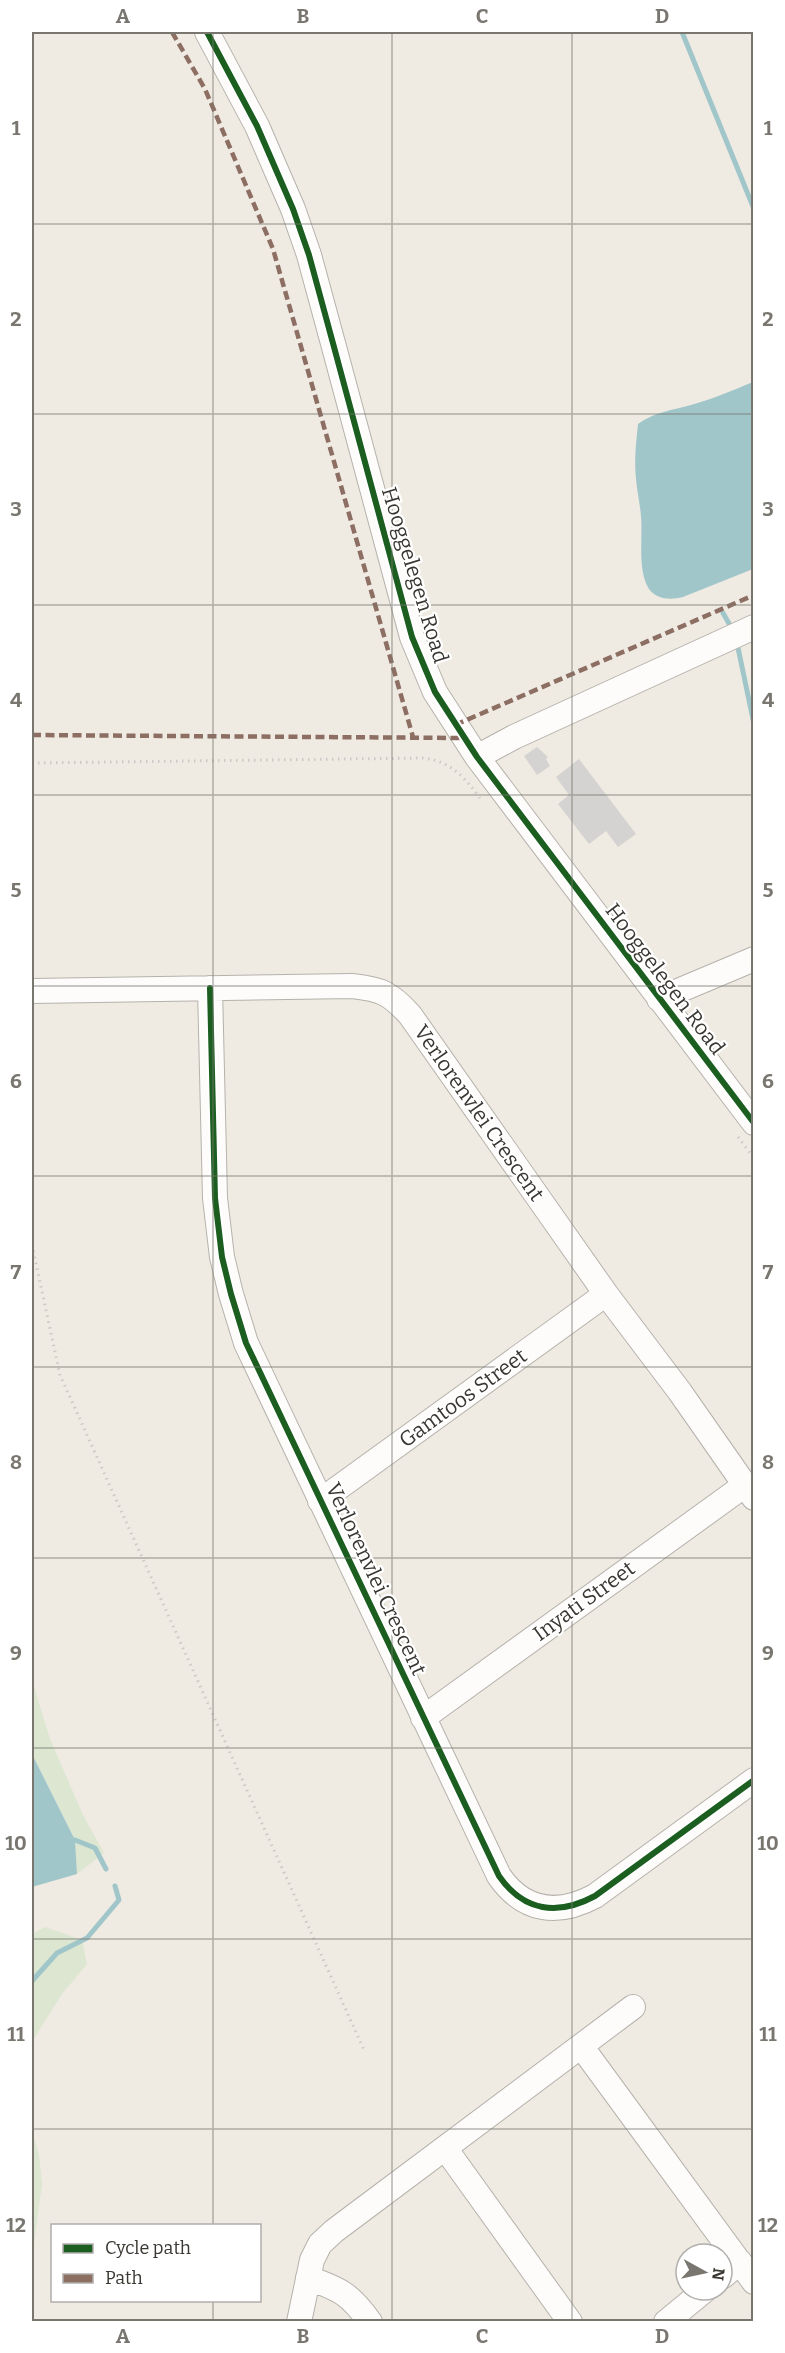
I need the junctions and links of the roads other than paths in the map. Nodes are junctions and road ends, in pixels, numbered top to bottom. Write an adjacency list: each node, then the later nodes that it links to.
1 (207, 32): 3 (street, Hooggelegen Road)
2 (753, 627): 3 (street)
3 (477, 757): 7 (street, Hooggelegen Road)
4 (753, 959): 7 (street)
5 (210, 988): 6 (street, Verlorenvlei Crescent); 9 (street, Verlorenvlei Crescent); 11 (street, Verlorenvlei Crescent)
6 (32, 991)
7 (659, 999): 8 (street, Hooggelegen Road)
8 (744, 1127)
9 (606, 1294): 10 (street, Verlorenvlei Crescent); 11 (street, Gamtoos Street)
10 (749, 1491): 12 (street, Inyati Street)
11 (320, 1501): 12 (street, Verlorenvlei Crescent)
12 (423, 1718): 13 (street, Verlorenvlei Crescent)
13 (753, 1780)
14 (633, 2007): 15 (street)
15 (581, 2046): 16 (street); 17 (street)
16 (445, 2148): 19 (street); 24 (street)
17 (713, 2242)
18 (734, 2271): 20 (street)
19 (308, 2278): 22 (street); 23 (street)
20 (753, 2282)
21 (690, 2302): 25 (street)
22 (299, 2322)
23 (370, 2322)
24 (570, 2322)
25 (666, 2322)

